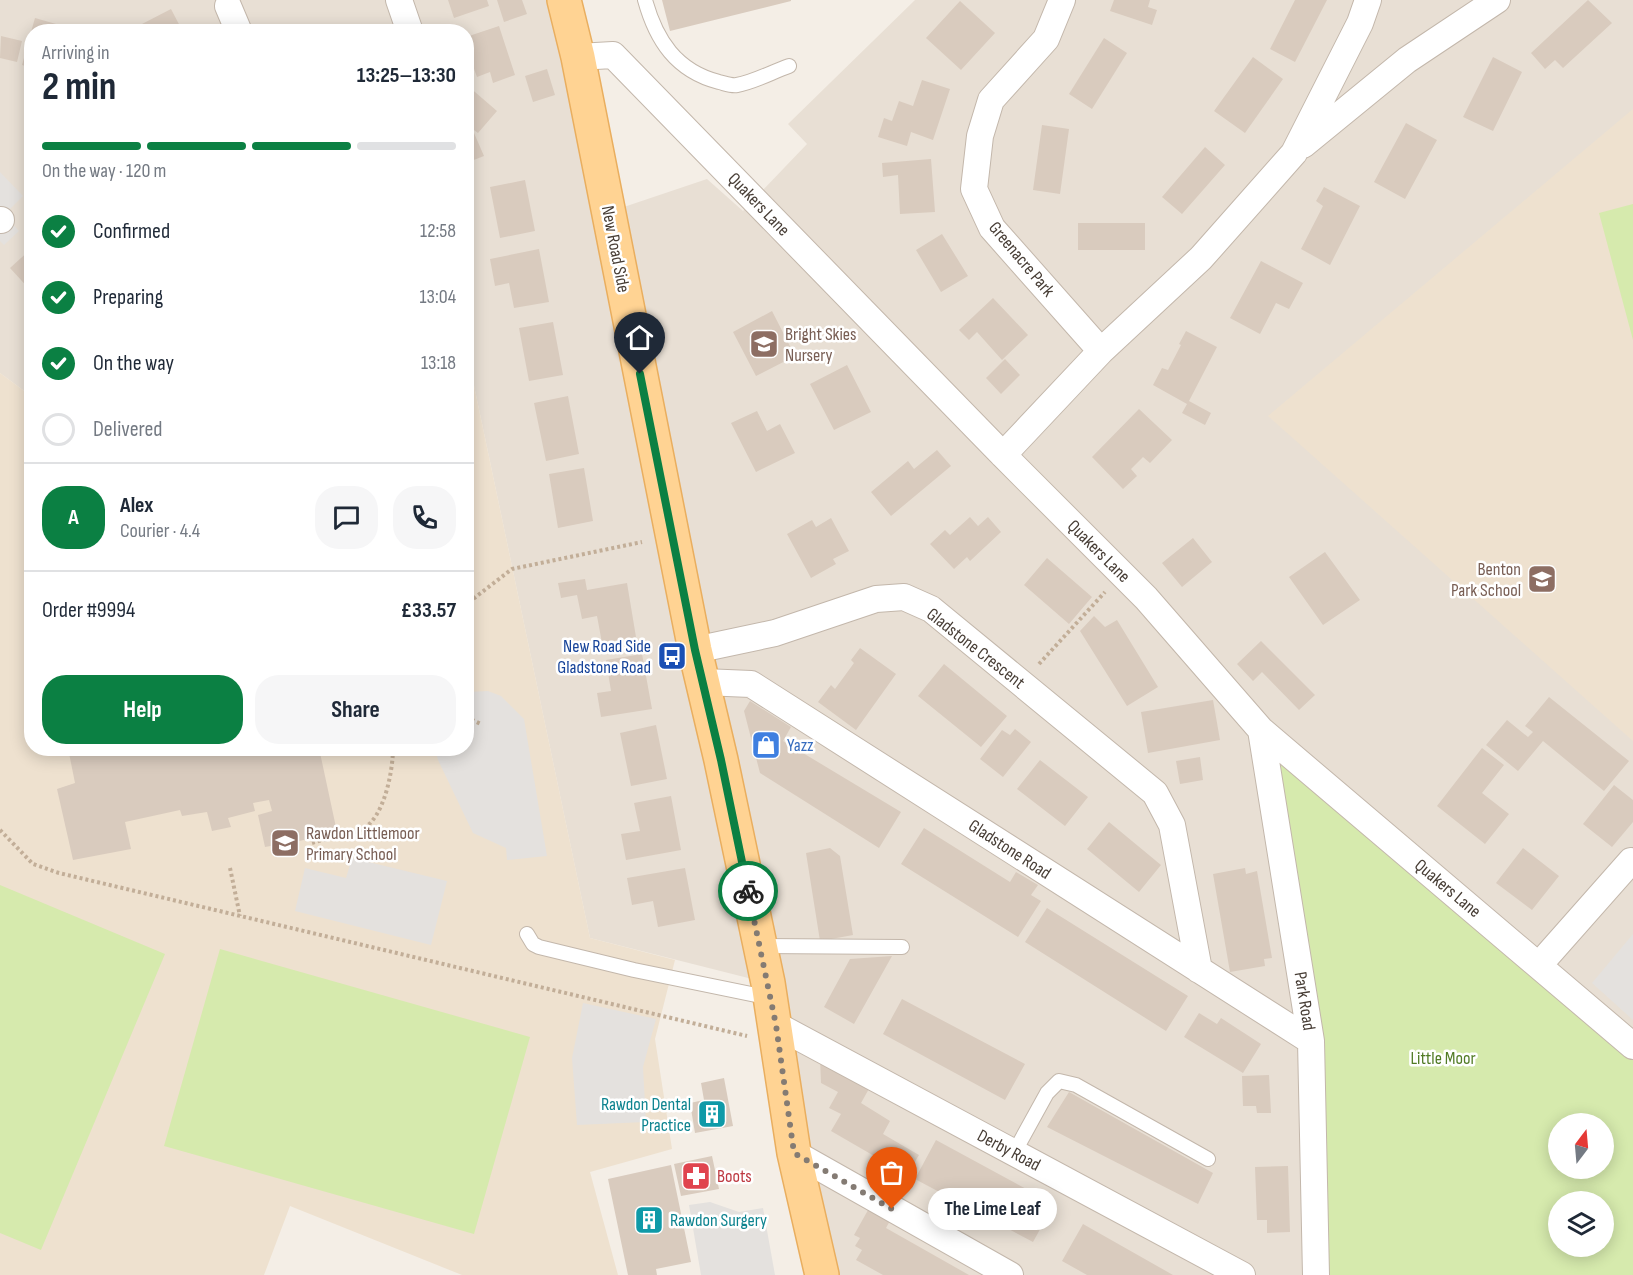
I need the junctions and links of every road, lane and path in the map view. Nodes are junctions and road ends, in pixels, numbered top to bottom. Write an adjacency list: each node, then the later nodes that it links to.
1 (399, 0): 9 (street)
2 (564, 0): 10 (main road, New Road Side)
3 (645, 0): 11 (lane)
4 (1062, 0): 13 (street, Greenacre Park)
5 (1368, 0): 12 (street)
6 (1497, 0): 12 (street)
7 (231, 2): 8 (street)
8 (237, 24)
9 (407, 24)
10 (578, 57): 14 (street, Quakers Lane); 15 (main road, New Road Side)
11 (789, 66)
12 (1294, 153): 13 (street)
13 (1101, 351): 14 (street)
14 (1003, 455): 16 (street, Quakers Lane)
15 (672, 536): 17 (path); 18 (main road, New Road Side)
16 (1122, 574): 20 (path); 23 (street, Quakers Lane)
17 (474, 598)
18 (695, 650): 19 (main road, New Road Side); 20 (street, Gladstone Crescent)
19 (703, 682): 31 (main road, New Road Side); 34 (street, Gladstone Road)
20 (1021, 683): 34 (street, Gladstone Crescent)
21 (474, 721): 22 (path)
22 (481, 724)
23 (1261, 730): 33 (street, Quakers Lane); 36 (street, Park Road)
24 (393, 756): 26 (path)
25 (0, 830): 29 (path)
26 (312, 843)
27 (1631, 861): 33 (street)
28 (230, 868): 29 (path)
29 (240, 916): 35 (path)
30 (527, 934): 35 (lane)
31 (760, 946): 32 (lane); 35 (main road, New Road Side)
32 (902, 947)
33 (1539, 965): 37 (street, Quakers Lane)
34 (1199, 970): 36 (street, Gladstone Road)
35 (775, 1022): 38 (main road, New Road Side); 39 (street, Derby Road)
36 (1311, 1041): 44 (street, Park Road)
37 (1633, 1046)
38 (794, 1153): 41 (main road, New Road Side); 42 (street)
39 (1014, 1153): 40 (lane); 43 (street, Derby Road)
40 (1208, 1159)
41 (822, 1275)
42 (1010, 1275)
43 (1242, 1275)
44 (1316, 1275)

